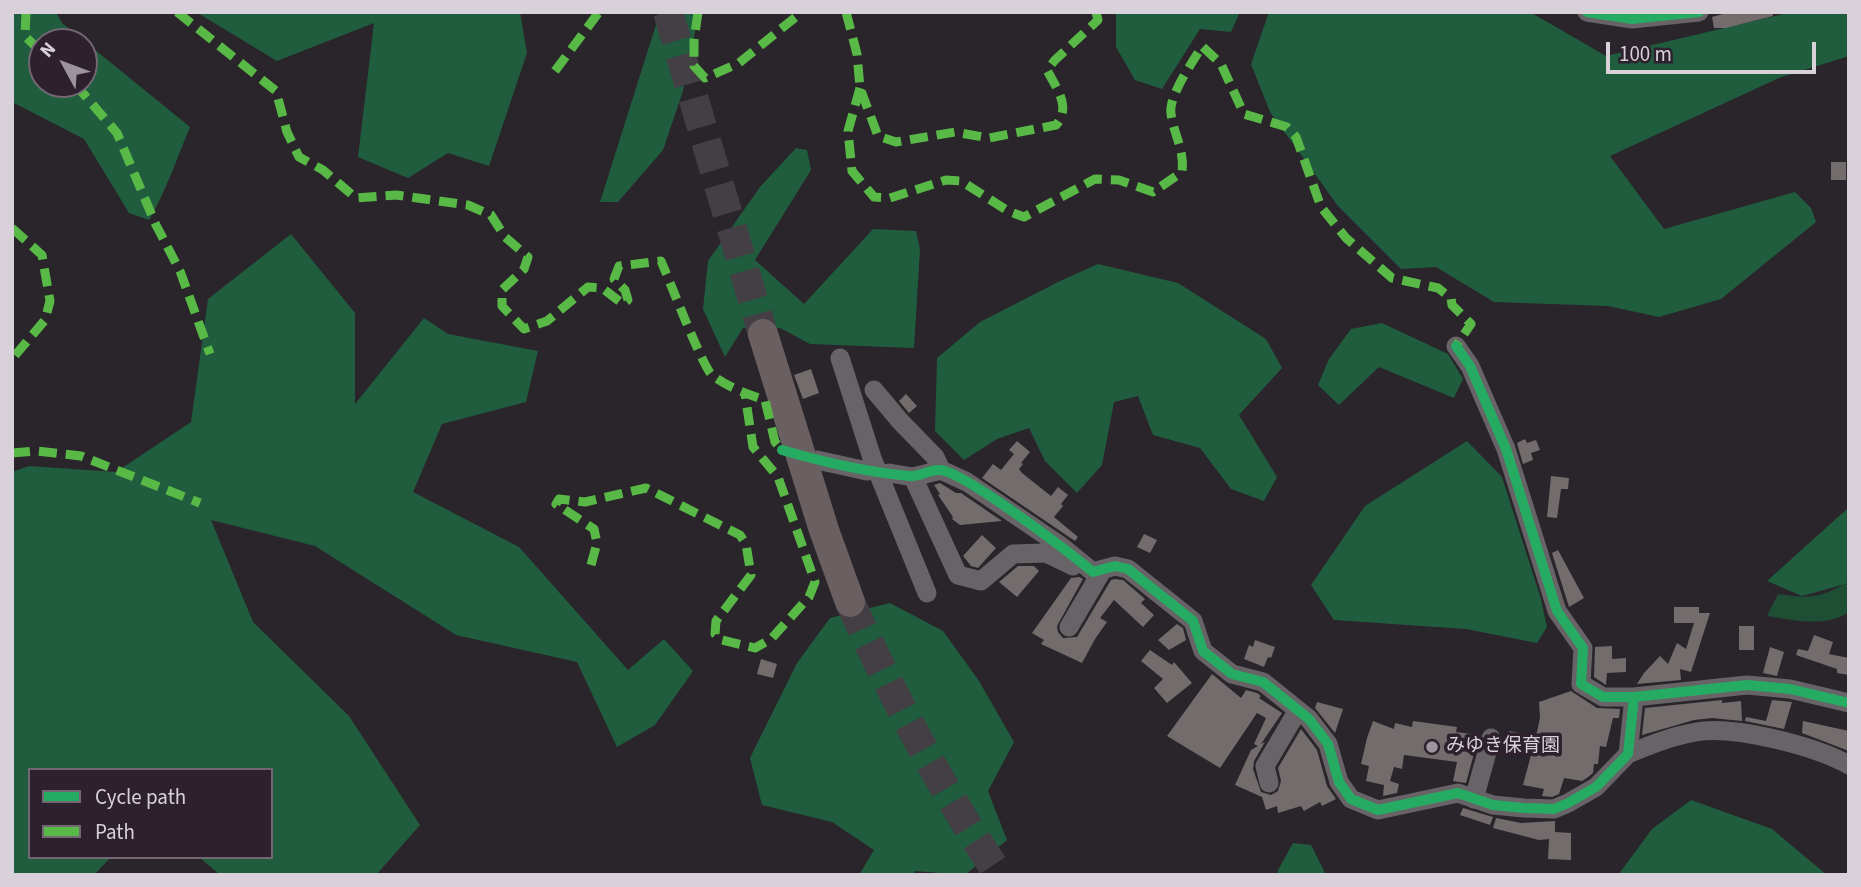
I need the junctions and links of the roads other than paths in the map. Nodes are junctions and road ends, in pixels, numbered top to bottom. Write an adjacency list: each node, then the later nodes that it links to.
1 (1587, 12): 2 (street)
2 (1699, 12)
3 (763, 334): 14 (highway)
4 (1456, 346): 16 (street)
5 (840, 358): 13 (street)
6 (874, 390): 8 (street)
7 (817, 460): 9 (street)
8 (941, 470): 11 (street); 12 (street)
9 (867, 471)
10 (889, 473): 11 (street)
11 (913, 477): 12 (street)
12 (1098, 570): 15 (street); 18 (street)
13 (927, 593)
14 (850, 601)
15 (1069, 627)
16 (1634, 697): 17 (street); 20 (street)
17 (1849, 703)
18 (1297, 710): 22 (street); 23 (street)
19 (1491, 738): 23 (street)
20 (1629, 754): 21 (street); 23 (street)
21 (1849, 765)
22 (1269, 783)
23 (1474, 799)

